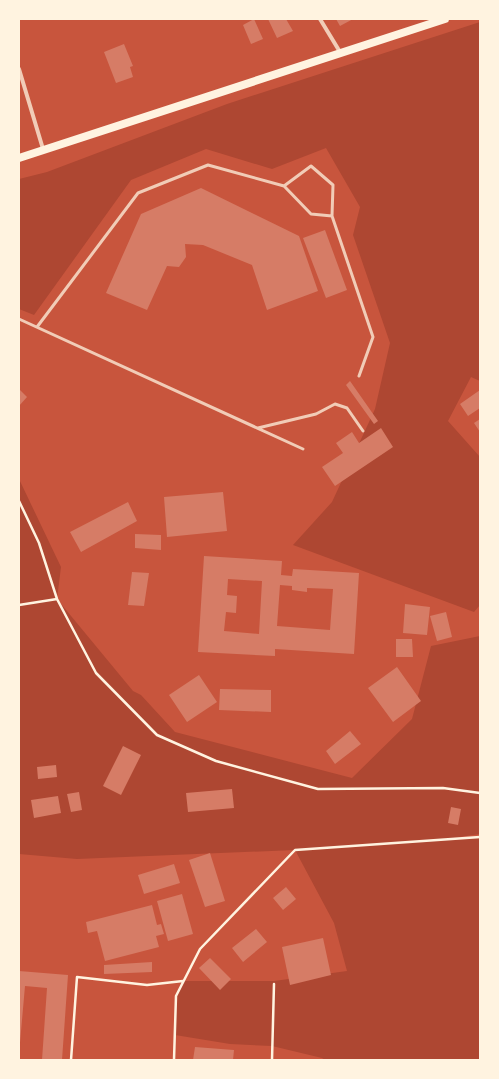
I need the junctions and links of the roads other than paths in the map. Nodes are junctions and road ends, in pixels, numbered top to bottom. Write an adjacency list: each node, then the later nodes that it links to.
1 (320, 19): 3 (street)
2 (445, 19): 3 (main road)
3 (340, 52): 5 (main road)
4 (19, 69): 5 (street)
5 (43, 149): 6 (main road)
6 (19, 158)
7 (284, 186): 8 (lane); 8 (lane); 10 (lane)
8 (332, 216): 11 (lane)
9 (19, 319): 10 (lane)
10 (37, 327): 12 (lane)
11 (359, 376)
12 (258, 428): 13 (lane); 14 (lane)
13 (363, 431)
14 (303, 449)

